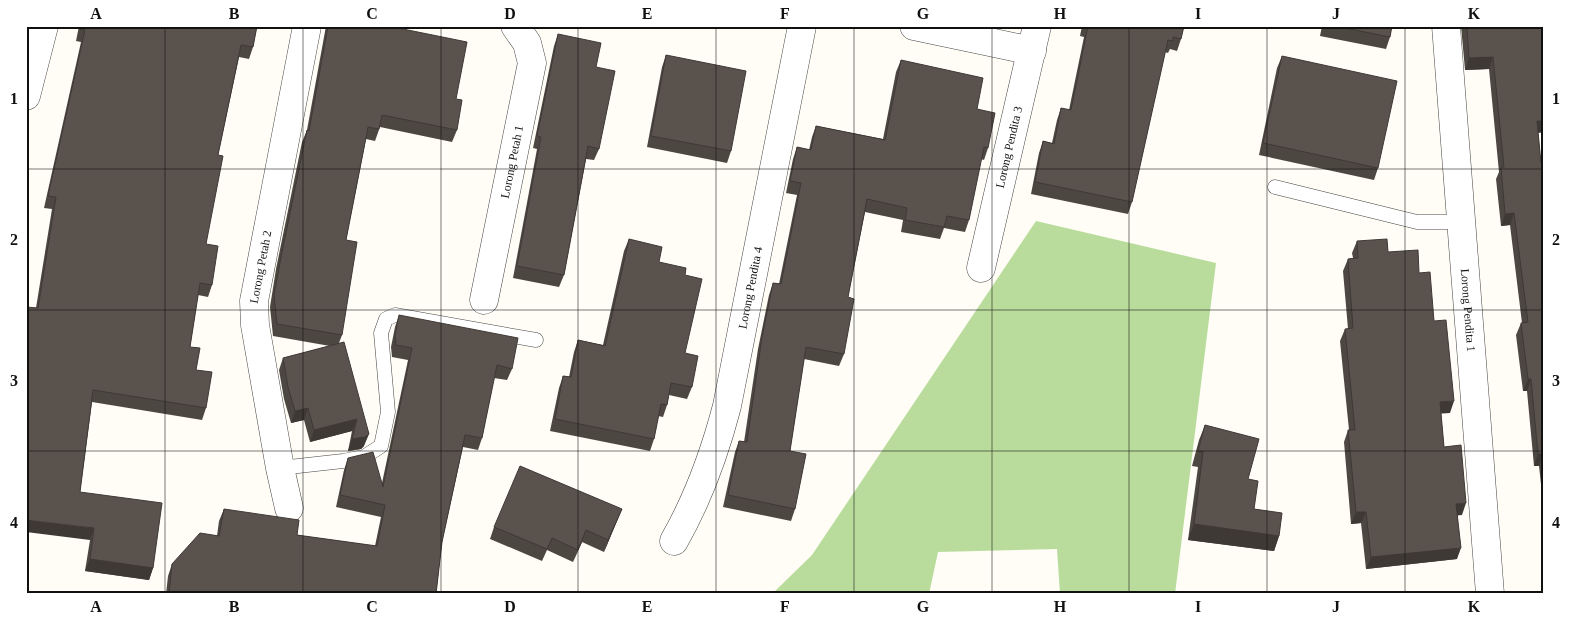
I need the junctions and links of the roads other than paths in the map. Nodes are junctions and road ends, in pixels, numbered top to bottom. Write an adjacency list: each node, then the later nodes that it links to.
1 (44, 26): 8 (street)
2 (306, 26): 14 (street, Lorong Petah 2)
3 (515, 26): 12 (street, Lorong Petah 1)
4 (802, 26): 16 (street, Lorong Pendita 4)
5 (914, 26): 7 (street)
6 (1446, 26): 10 (street, Lorong Pendita 1)
7 (1034, 39): 11 (street, Lorong Pendita 3)
8 (26, 96)
9 (1276, 187): 10 (lane)
10 (1461, 222): 17 (street, Lorong Pendita 1)
11 (981, 268)
12 (484, 300)
13 (536, 340): 14 (lane)
14 (280, 468): 15 (street, Lorong Petah 2)
15 (289, 508)
16 (674, 541)
17 (1490, 594)

